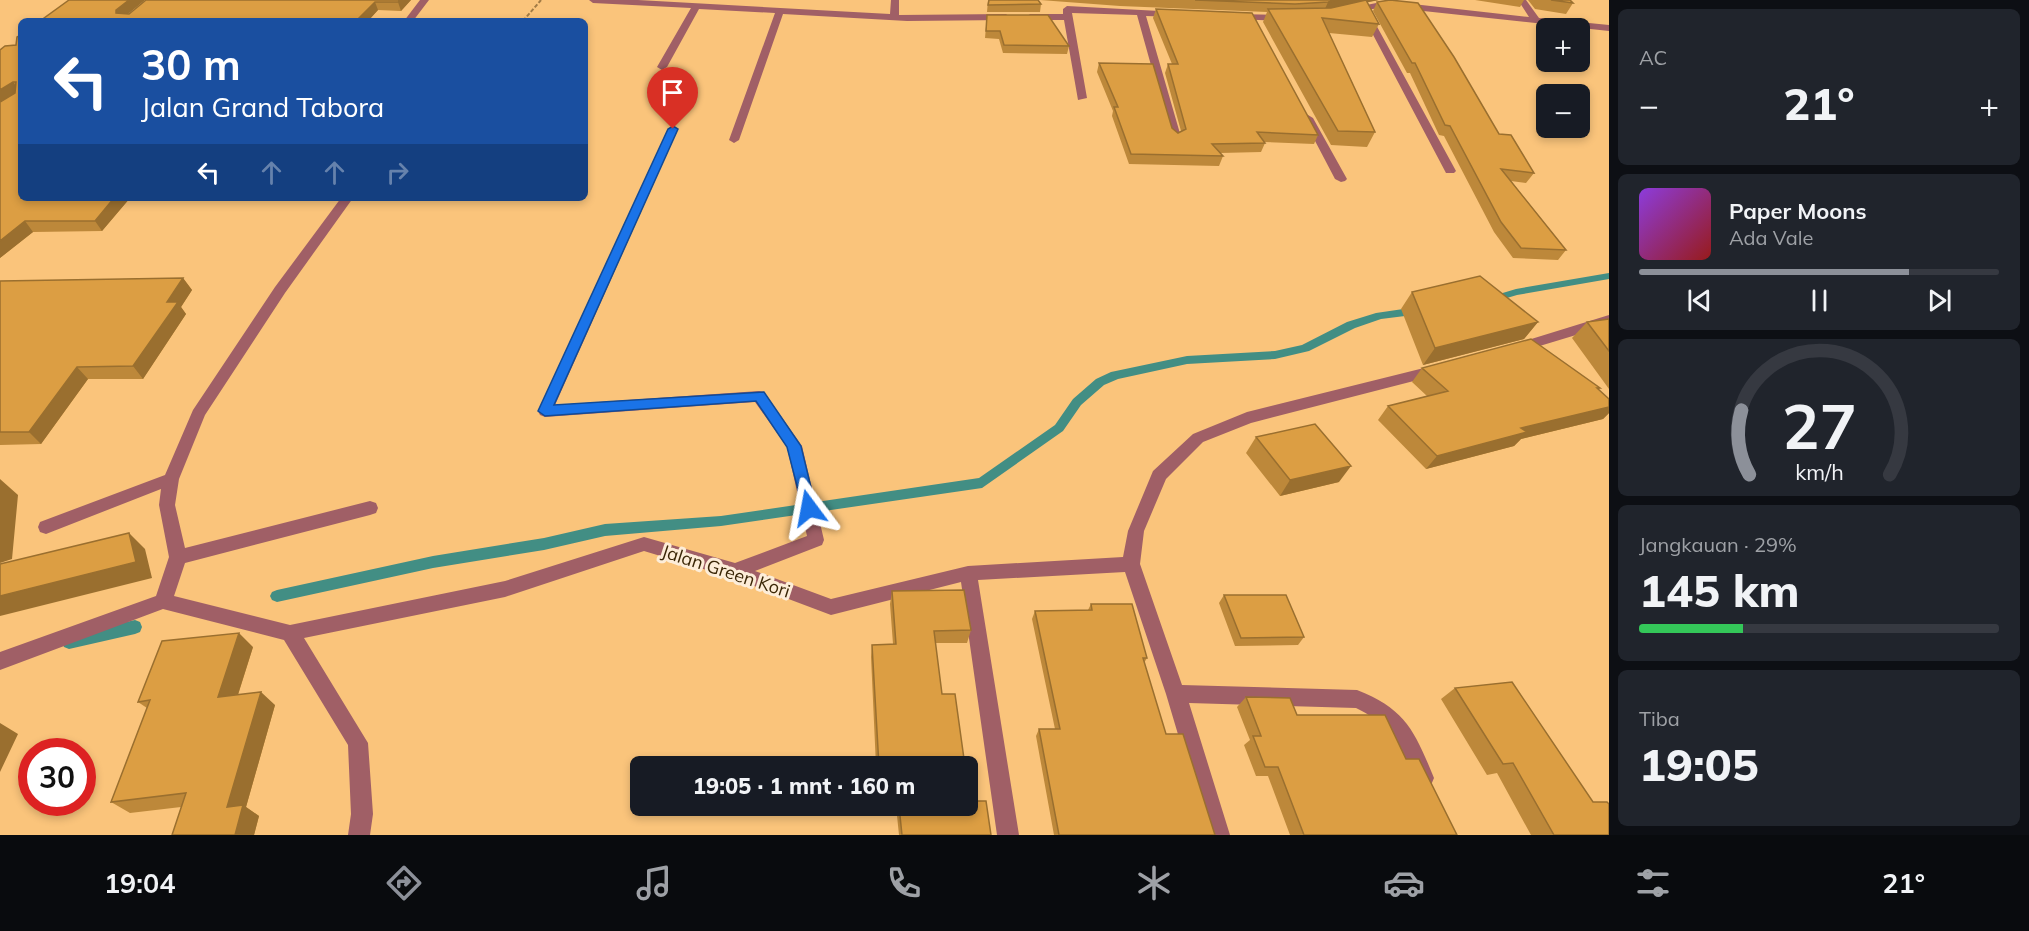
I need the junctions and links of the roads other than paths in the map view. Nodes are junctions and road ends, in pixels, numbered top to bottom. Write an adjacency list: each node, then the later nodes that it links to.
1 (425, 0): 15 (street)
2 (593, 0): 6 (street)
3 (895, 0): 13 (street)
4 (1522, 0): 18 (street)
5 (1431, 4): 7 (street); 18 (street)
6 (696, 7): 9 (street); 21 (street)
7 (1363, 7): 10 (street); 27 (street)
8 (1067, 9): 11 (street); 13 (street); 22 (street)
9 (780, 10): 13 (street); 26 (street)
10 (1341, 11)
11 (1141, 13): 12 (street); 25 (street)
12 (1186, 15)
13 (894, 17)
14 (1220, 17): 16 (street)
15 (410, 18)
16 (1254, 18): 17 (street); 19 (street)
17 (1291, 18)
18 (1535, 19): 20 (street)
19 (1259, 28)
20 (1609, 28)
21 (662, 67)
22 (1082, 98)
23 (1303, 109): 28 (street)
24 (673, 129): 40 (street)
25 (1176, 137)
26 (734, 140)
27 (1450, 171)
28 (1341, 179)
29 (344, 201): 35 (street)
30 (1609, 320): 31 (street)
31 (1522, 346): 32 (street); 33 (street)
32 (1501, 352)
33 (1542, 361)
34 (1447, 367): 39 (street)
35 (171, 478): 37 (street); 38 (street)
36 (370, 508): 38 (street)
37 (45, 527)
38 (178, 557): 42 (street)
39 (1131, 564): 41 (street, Jalan Green Kori); 45 (street)
40 (735, 571): 41 (street, Jalan Green Kori); 43 (street, Jalan Green Kori)
41 (968, 573): 48 (street)
42 (163, 600): 43 (street); 44 (street)
43 (290, 633): 47 (street)
44 (0, 662)
45 (1176, 694): 46 (street); 49 (street)
46 (1433, 795)
47 (359, 835)
48 (1008, 835)
49 (1219, 835)

